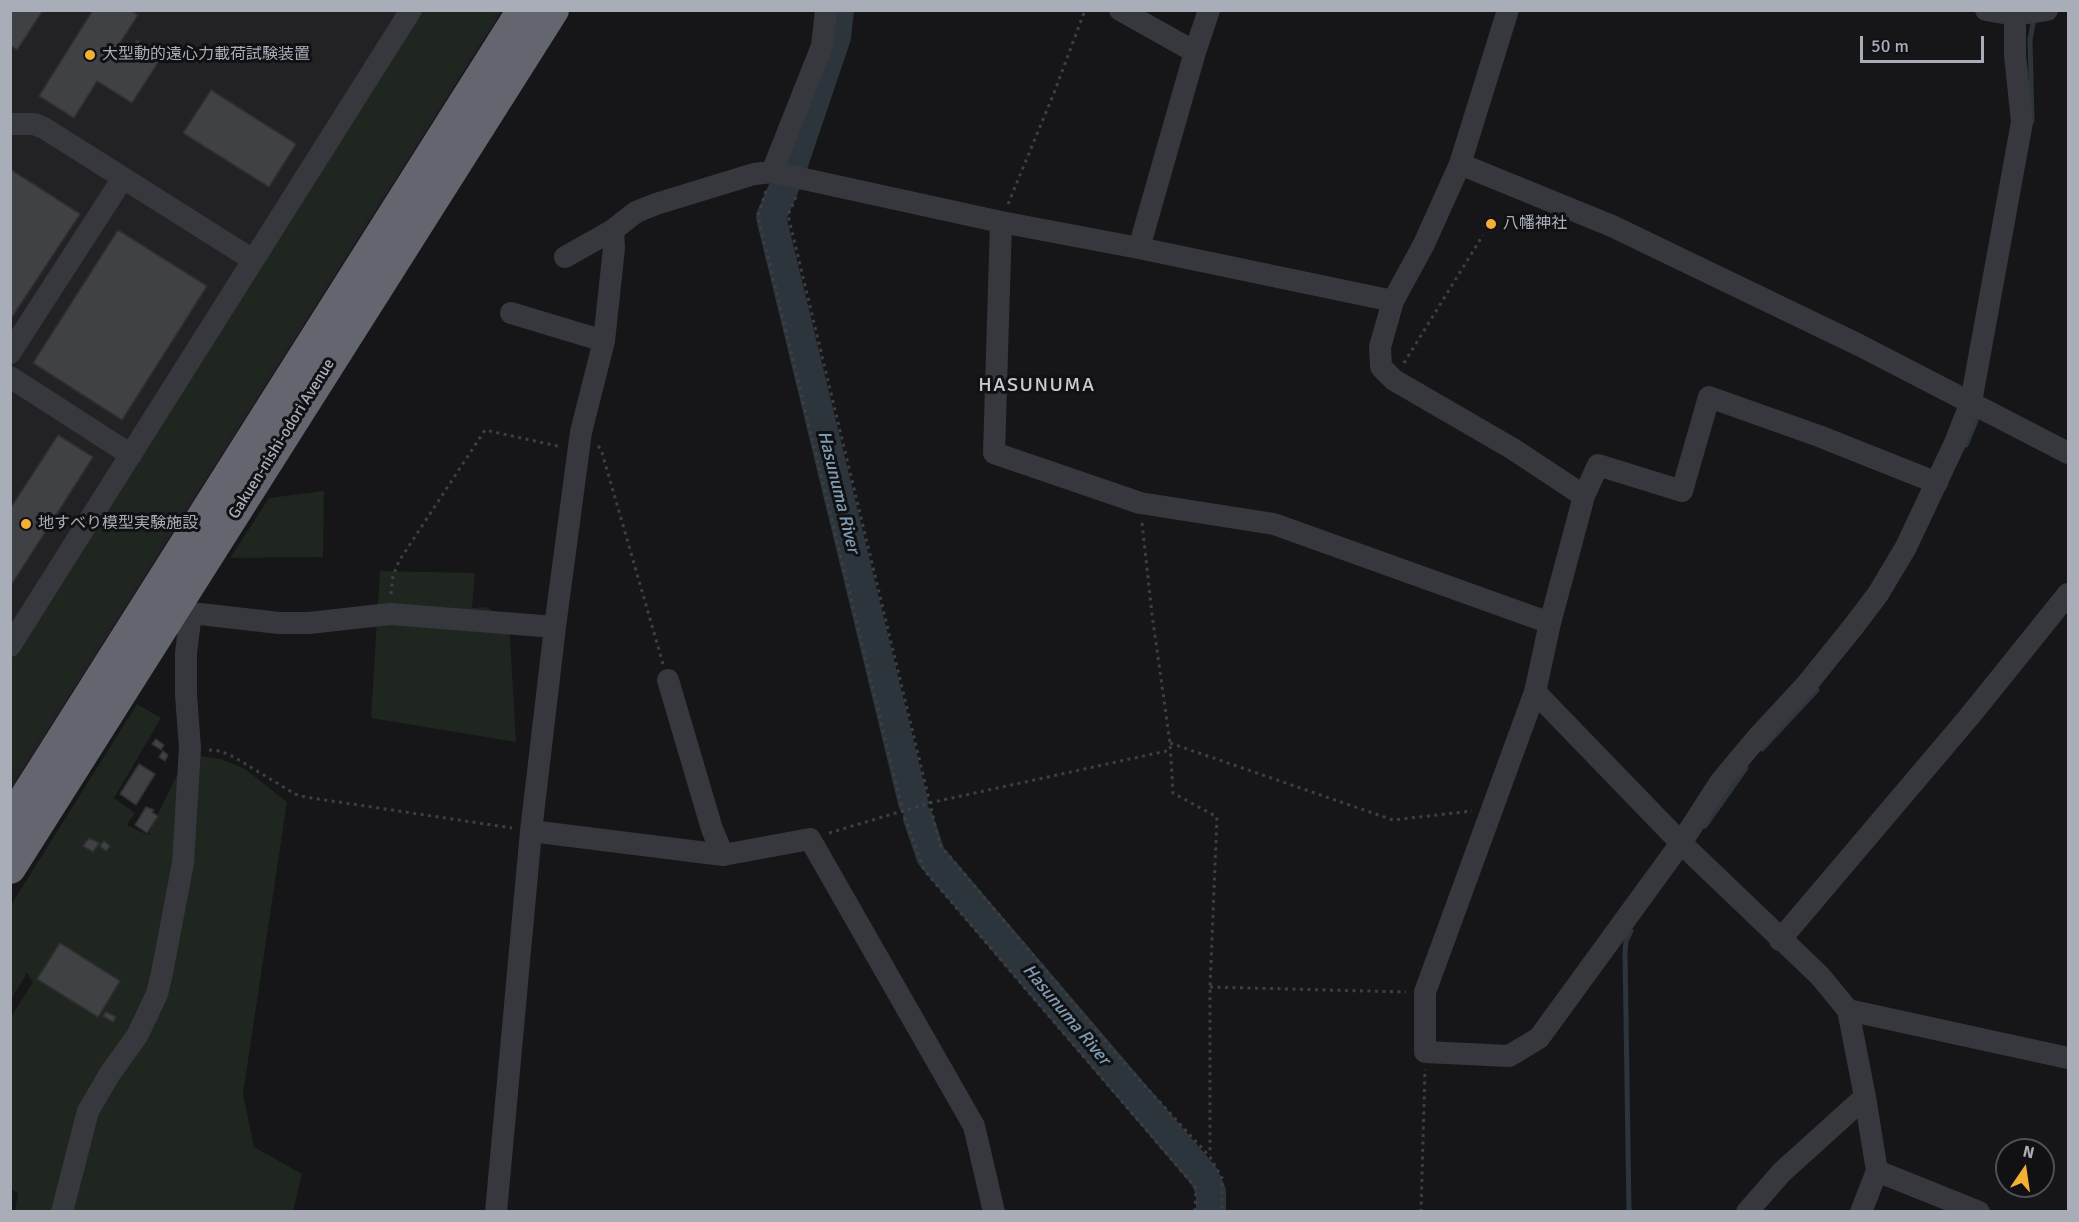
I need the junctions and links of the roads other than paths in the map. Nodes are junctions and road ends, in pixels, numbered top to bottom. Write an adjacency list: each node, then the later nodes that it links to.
1 (411, 10): 20 (street)
2 (523, 10): 38 (highway, Gakuen-nishi-odori Avenue)
3 (553, 10): 32 (highway, Gakuen-nishi-odori Avenue)
4 (826, 10): 14 (street)
5 (1120, 10): 11 (street)
6 (1209, 10): 11 (street)
7 (1508, 10): 13 (street)
8 (1986, 10): 10 (street)
9 (2042, 11): 10 (street)
10 (2015, 15): 26 (street)
11 (1195, 52): 18 (street)
12 (10, 124): 15 (street)
13 (1460, 164): 21 (street); 26 (street)
14 (772, 172): 16 (street); 17 (street)
15 (123, 178): 20 (street); 24 (street)
16 (1001, 222): 18 (street); 33 (street)
17 (614, 230): 19 (street); 23 (street)
18 (1139, 248): 21 (street)
19 (565, 257)
20 (253, 260): 28 (street)
21 (1393, 301): 30 (street)
22 (511, 313): 23 (street)
23 (604, 341): 34 (street)
24 (10, 353)
25 (10, 377): 28 (street)
26 (1971, 402): 27 (street); 29 (street)
27 (2068, 453)
28 (131, 455): 35 (street)
29 (1937, 483): 30 (street); 40 (street)
30 (1584, 496): 33 (street)
31 (2068, 594): 43 (street)
32 (185, 609): 34 (street); 42 (highway, Gakuen-nishi-odori Avenue); 48 (street)
33 (1550, 623): 37 (street)
34 (555, 627): 39 (street)
35 (10, 646)
36 (668, 680): 41 (street)
37 (1535, 692): 40 (street); 40 (street)
38 (10, 822)
39 (531, 831): 41 (street); 49 (street)
40 (1681, 843): 43 (street)
41 (723, 855): 50 (street)
42 (10, 868)
43 (1780, 940): 44 (street)
44 (1848, 1010): 45 (street); 46 (street)
45 (2068, 1058)
46 (1865, 1097): 47 (street); 51 (street)
47 (1877, 1171): 52 (street); 53 (street)
48 (62, 1212)
49 (496, 1212)
50 (994, 1212)
51 (1747, 1212)
52 (1862, 1212)
53 (1979, 1212)

